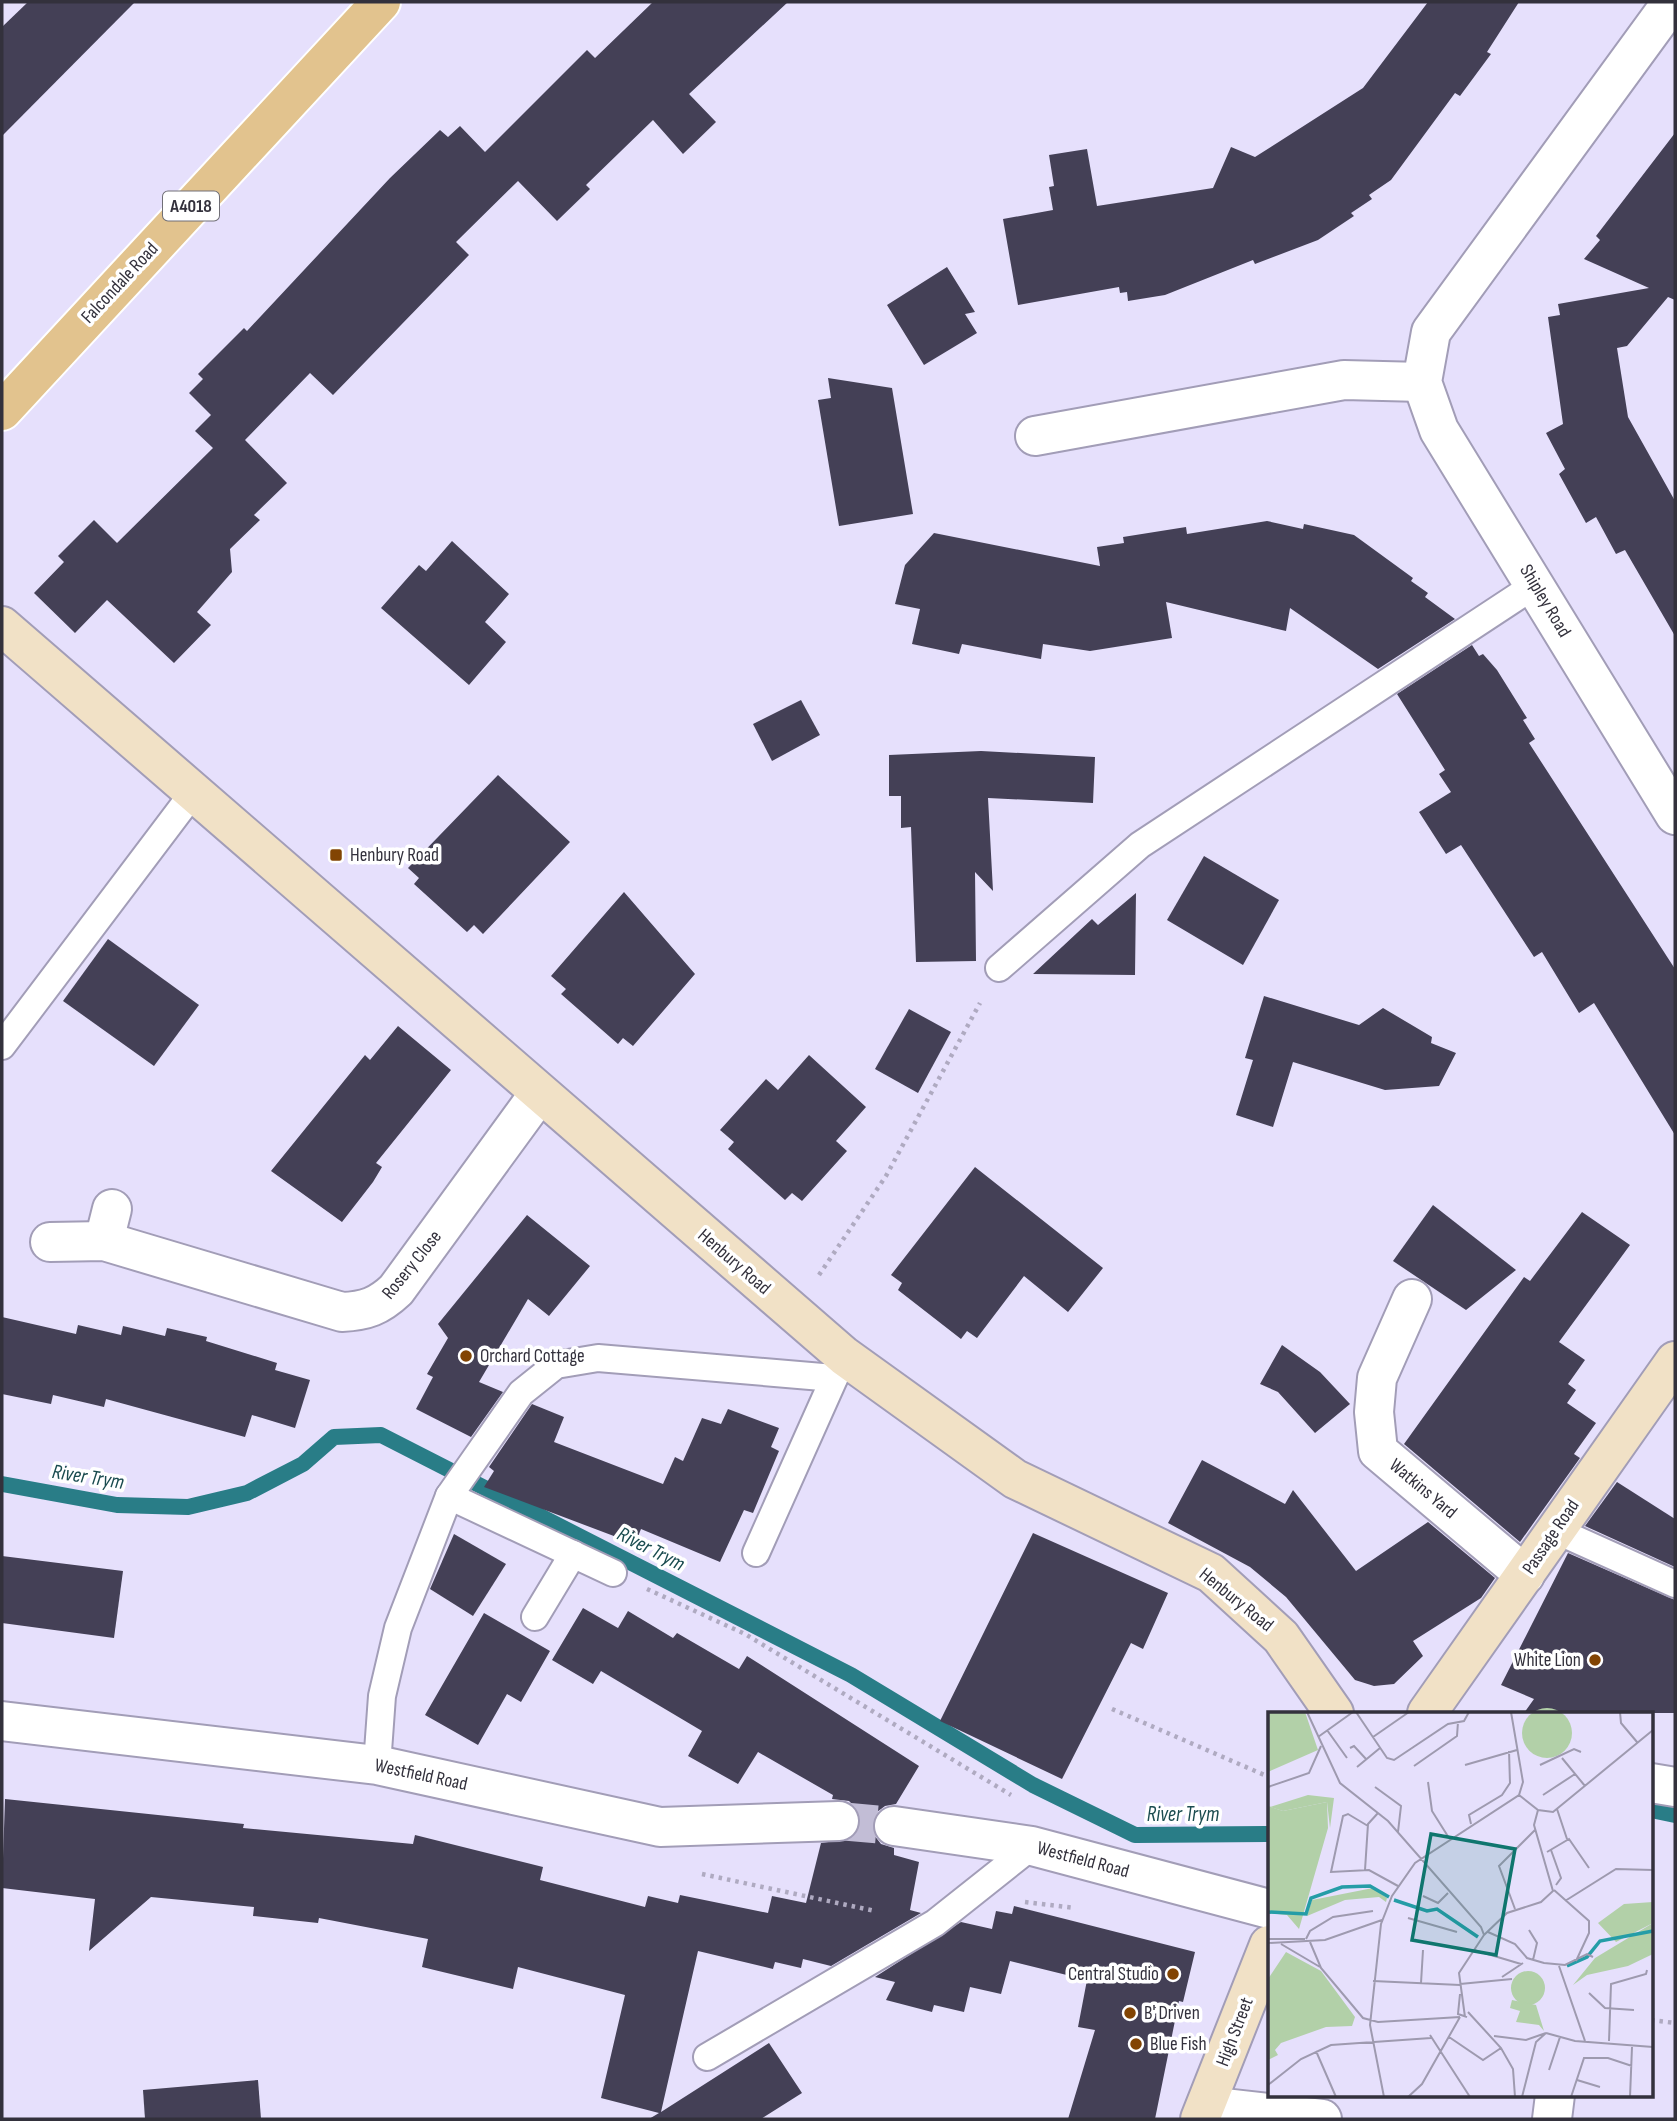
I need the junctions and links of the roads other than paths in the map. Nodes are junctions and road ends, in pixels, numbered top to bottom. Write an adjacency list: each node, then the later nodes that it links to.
1 (1672, 2): 3 (street, Shipley Road)
2 (369, 6): 4 (main road, Falcondale Road / A4018)
3 (1422, 382): 5 (street); 6 (street, Shipley Road)
4 (2, 411)
5 (1035, 436)
6 (1535, 585): 9 (street, Shipley Road); 10 (lane)
7 (2, 626): 8 (main road, Henbury Road)
8 (193, 793): 11 (lane); 12 (main road, Henbury Road)
9 (1675, 815)
10 (999, 968)
11 (2, 1046)
12 (539, 1094): 13 (street, Rosery Close); 16 (main road, Henbury Road)
13 (50, 1242)
14 (1412, 1299): 22 (street, Watkins Yard)
15 (1675, 1361): 18 (main road, Passage Road)
16 (839, 1367): 17 (lane); 19 (lane); 26 (main road, Henbury Road)
17 (449, 1496): 20 (lane); 28 (lane)
18 (1555, 1530): 22 (main road, Passage Road); 23 (lane)
19 (756, 1553)
20 (573, 1554): 21 (lane); 24 (lane)
21 (613, 1573)
22 (1525, 1575): 25 (main road, Passage Road)
23 (1675, 1584)
24 (535, 1617)
25 (1436, 1711)
26 (1333, 1712)
27 (2, 1721): 28 (street, Westfield Road)
28 (377, 1765): 31 (street, Westfield Road)
29 (1652, 1783): 30 (street)
30 (1675, 1787)
31 (839, 1821)
32 (894, 1826): 33 (street, Westfield Road)
33 (1032, 1846): 34 (street, Westfield Road); 36 (lane)
34 (1268, 1909)
35 (1268, 1948): 38 (main road, High Street)
36 (707, 2057)
37 (1555, 2096): 40 (street)
38 (1203, 2113): 39 (street)
39 (1322, 2119)
40 (1552, 2119)

